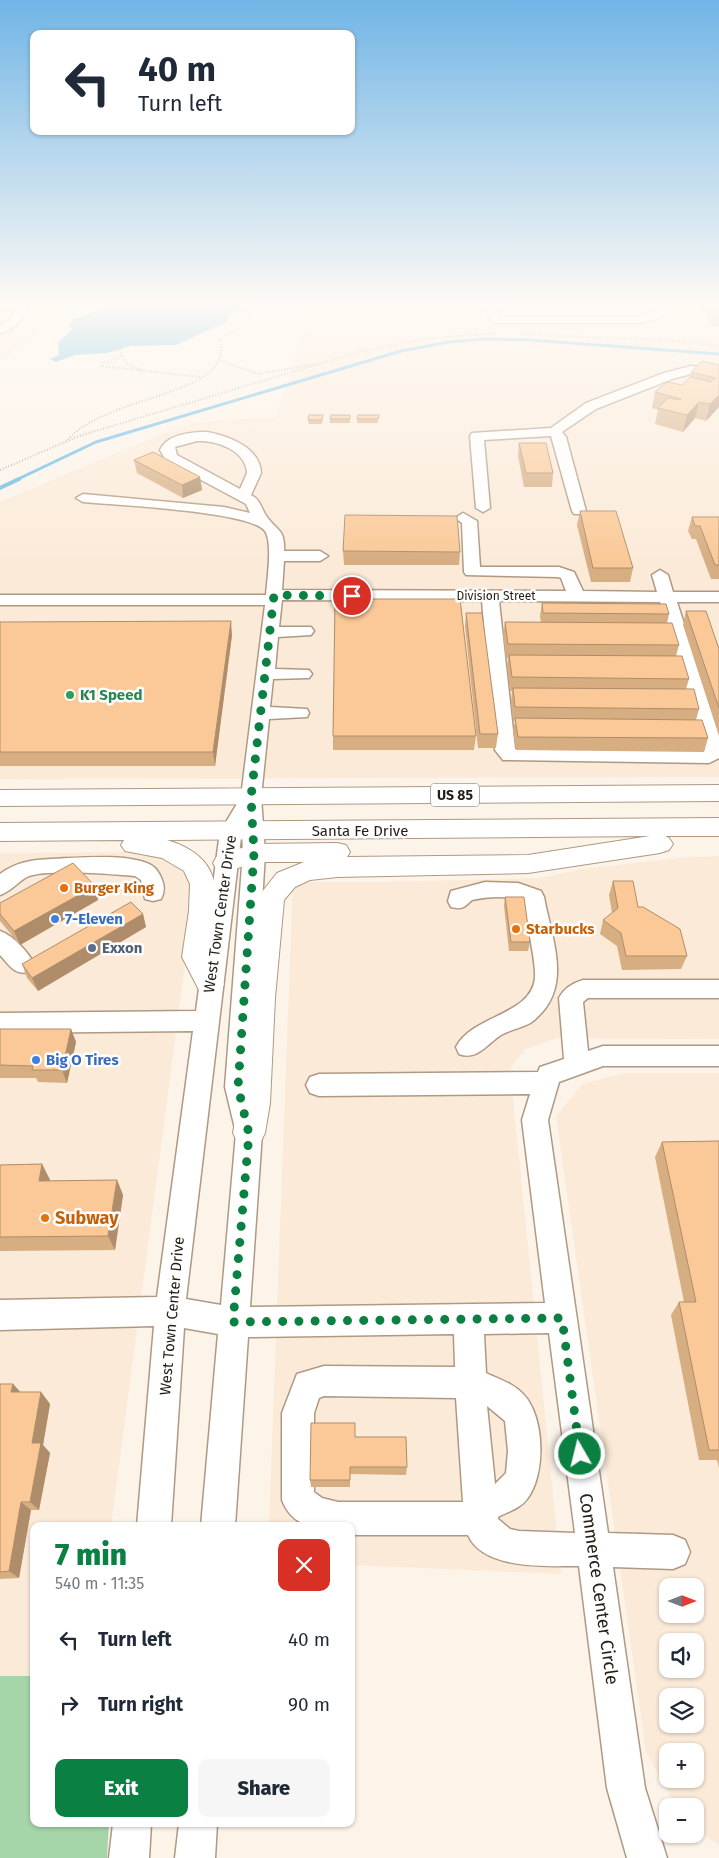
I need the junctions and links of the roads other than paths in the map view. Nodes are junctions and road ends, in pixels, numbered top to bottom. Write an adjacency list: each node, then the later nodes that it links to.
1 (633, 390): 2 (street)
2 (554, 432): 5 (street); 6 (street)
3 (244, 495): 3 (street); 8 (street)
4 (83, 498): 8 (street)
5 (483, 508)
6 (580, 511)
7 (463, 518): 13 (street)
8 (261, 520): 9 (street)
9 (276, 556): 10 (street); 16 (street)
10 (320, 556)
11 (660, 575): 14 (street)
12 (490, 596): 13 (street, Division Street); 16 (street, Division Street); 18 (street)
13 (577, 597): 14 (street, Division Street)
14 (667, 597): 15 (street, Division Street); 22 (street)
15 (719, 597)
16 (273, 598): 17 (street, Division Street); 23 (street)
17 (0, 600)
18 (493, 630): 19 (street); 24 (street)
19 (512, 630)
20 (305, 631): 23 (street)
21 (658, 631): 22 (street)
22 (678, 631): 27 (street)
23 (270, 632): 28 (street)
24 (496, 662): 25 (street); 30 (street)
25 (515, 662)
26 (669, 664): 27 (street)
27 (688, 664): 33 (street)
28 (265, 674): 29 (street); 34 (street)
29 (302, 674)
30 (500, 696): 31 (street); 36 (street)
31 (520, 696)
32 (678, 697): 33 (street)
33 (698, 697): 39 (street)
34 (261, 713): 35 (street); 41 (street)
35 (300, 713)
36 (503, 725): 37 (street); 39 (street)
37 (522, 726)
38 (688, 728): 39 (street)
39 (708, 728)
40 (719, 793): 41 (highway, US 85)
41 (251, 797): 42 (highway, US 85); 47 (street, West Town Center Drive)
42 (0, 798)
43 (719, 811): 45 (highway)
44 (719, 828): 45 (highway); 64 (highway)
45 (594, 830): 47 (highway)
46 (0, 832): 47 (highway)
47 (246, 839): 49 (highway); 64 (street, West Town Center Drive)
48 (0, 846): 55 (highway)
49 (226, 863): 55 (street, West Town Center Drive)
50 (0, 887): 51 (street)
51 (153, 893)
52 (459, 901): 59 (street)
53 (0, 940): 54 (street)
54 (24, 965)
55 (210, 984): 57 (street, West Town Center Drive)
56 (719, 989): 61 (street)
57 (205, 1021): 58 (street); 65 (street, West Town Center Drive)
58 (0, 1023)
59 (468, 1047)
60 (719, 1056): 61 (street)
61 (578, 1065): 62 (street)
62 (546, 1083): 63 (street); 67 (street, Commerce Center Circle)
63 (318, 1085)
64 (249, 1134): 69 (street, West Town Center Drive)
65 (170, 1311): 66 (street); 69 (street); 72 (street, West Town Center Drive)
66 (0, 1315)
67 (562, 1318): 68 (street); 74 (street, Commerce Center Circle)
68 (468, 1319): 69 (street); 70 (street)
69 (233, 1322): 73 (street, West Town Center Drive)
70 (471, 1383): 71 (street); 71 (street); 71 (street)
71 (481, 1513): 74 (street)
72 (154, 1522)
73 (218, 1522)
74 (593, 1551): 75 (street); 80 (street, Commerce Center Circle)
75 (673, 1552)
76 (132, 1827): 78 (street)
77 (198, 1827): 79 (street)
78 (129, 1858)
79 (195, 1858)
80 (647, 1858)

